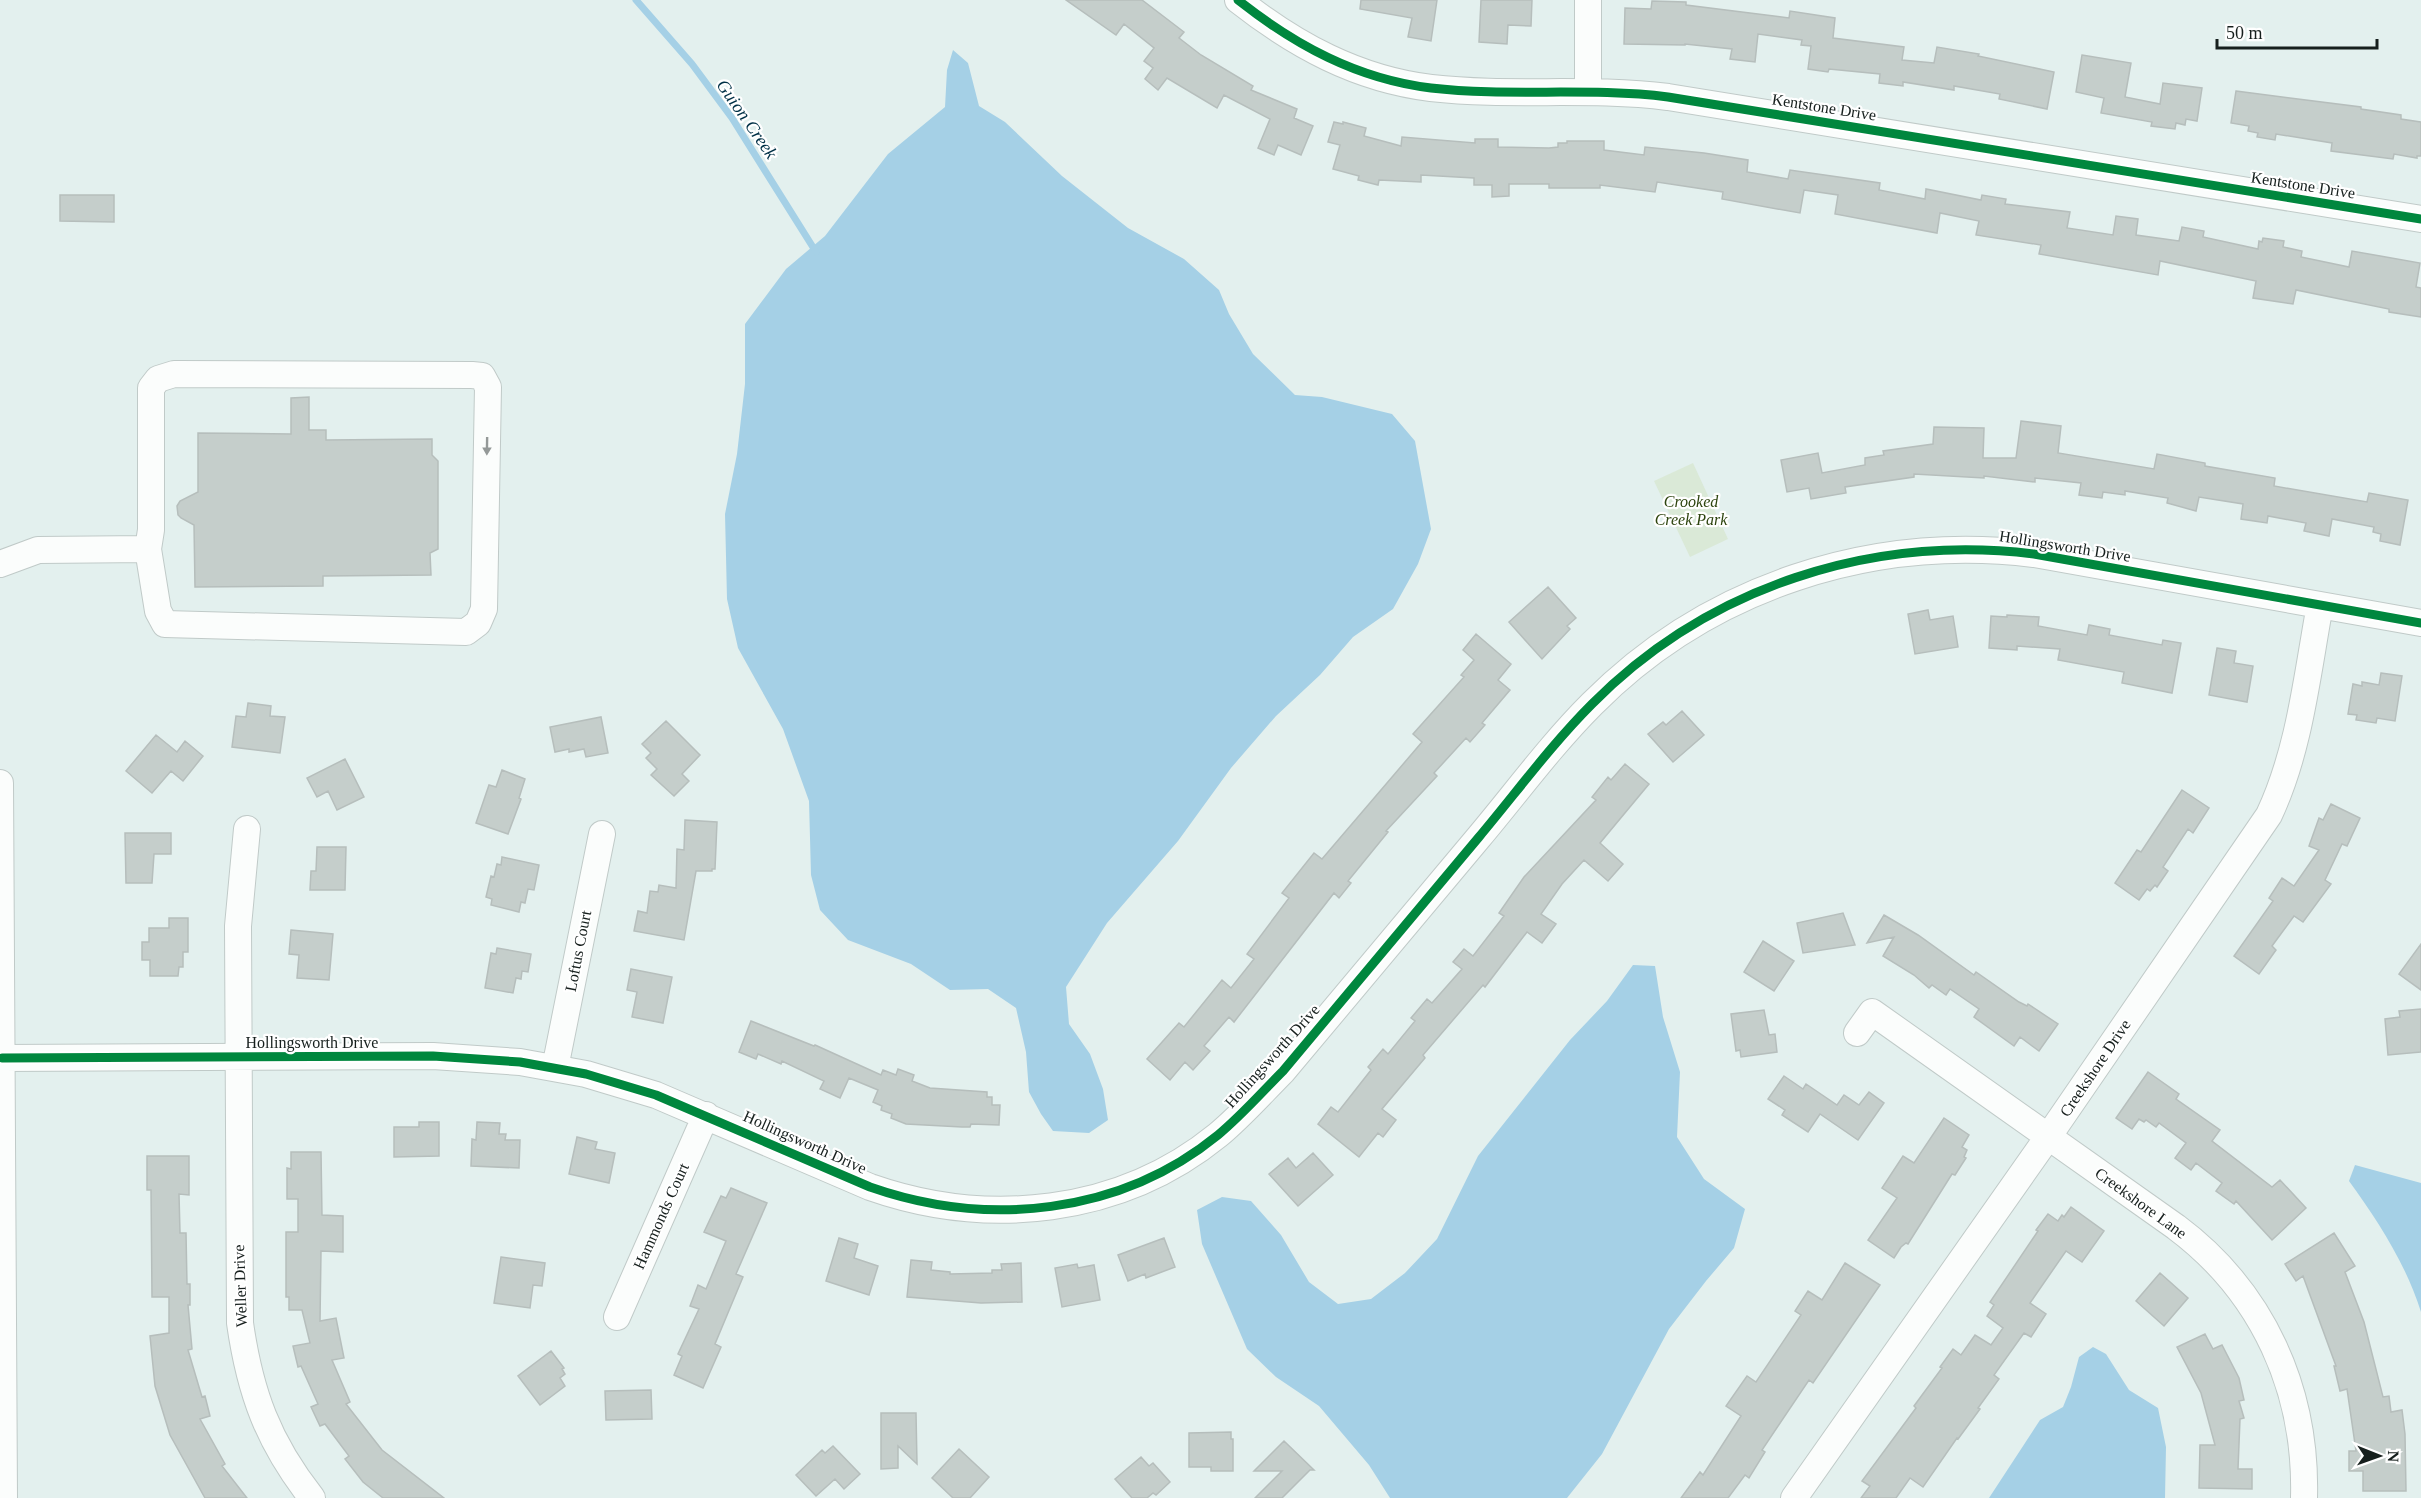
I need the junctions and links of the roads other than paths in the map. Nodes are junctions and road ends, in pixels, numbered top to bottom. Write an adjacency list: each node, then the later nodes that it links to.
1 (1238, 0): 3 (street, Kentstone Drive)
2 (1588, 0): 3 (street)
3 (1588, 91): 4 (street, Kentstone Drive)
4 (2421, 219)
5 (148, 549): 5 (street, one-way to 5); 6 (street)
6 (0, 564)
7 (2320, 605): 8 (street, Hollingsworth Drive); 16 (street, Hollingsworth Drive); 17 (street, Creekshore Drive)
8 (2421, 623)
9 (0, 783): 14 (street)
10 (247, 829): 13 (street, Weller Drive)
11 (602, 834): 15 (street, Loftus Court)
12 (1857, 1033): 17 (street, Creekshore Lane)
13 (238, 1057): 14 (street, Hollingsworth Drive); 15 (street, Hollingsworth Drive); 20 (street, Weller Drive)
14 (2, 1058): 19 (street)
15 (555, 1068): 16 (street, Hollingsworth Drive)
16 (706, 1114): 18 (street, Hammonds Court)
17 (2048, 1137): 21 (street, Creekshore Drive); 22 (street, Creekshore Lane)
18 (616, 1317)
19 (4, 1498)
20 (312, 1498)
21 (1794, 1498)
22 (2304, 1498)

